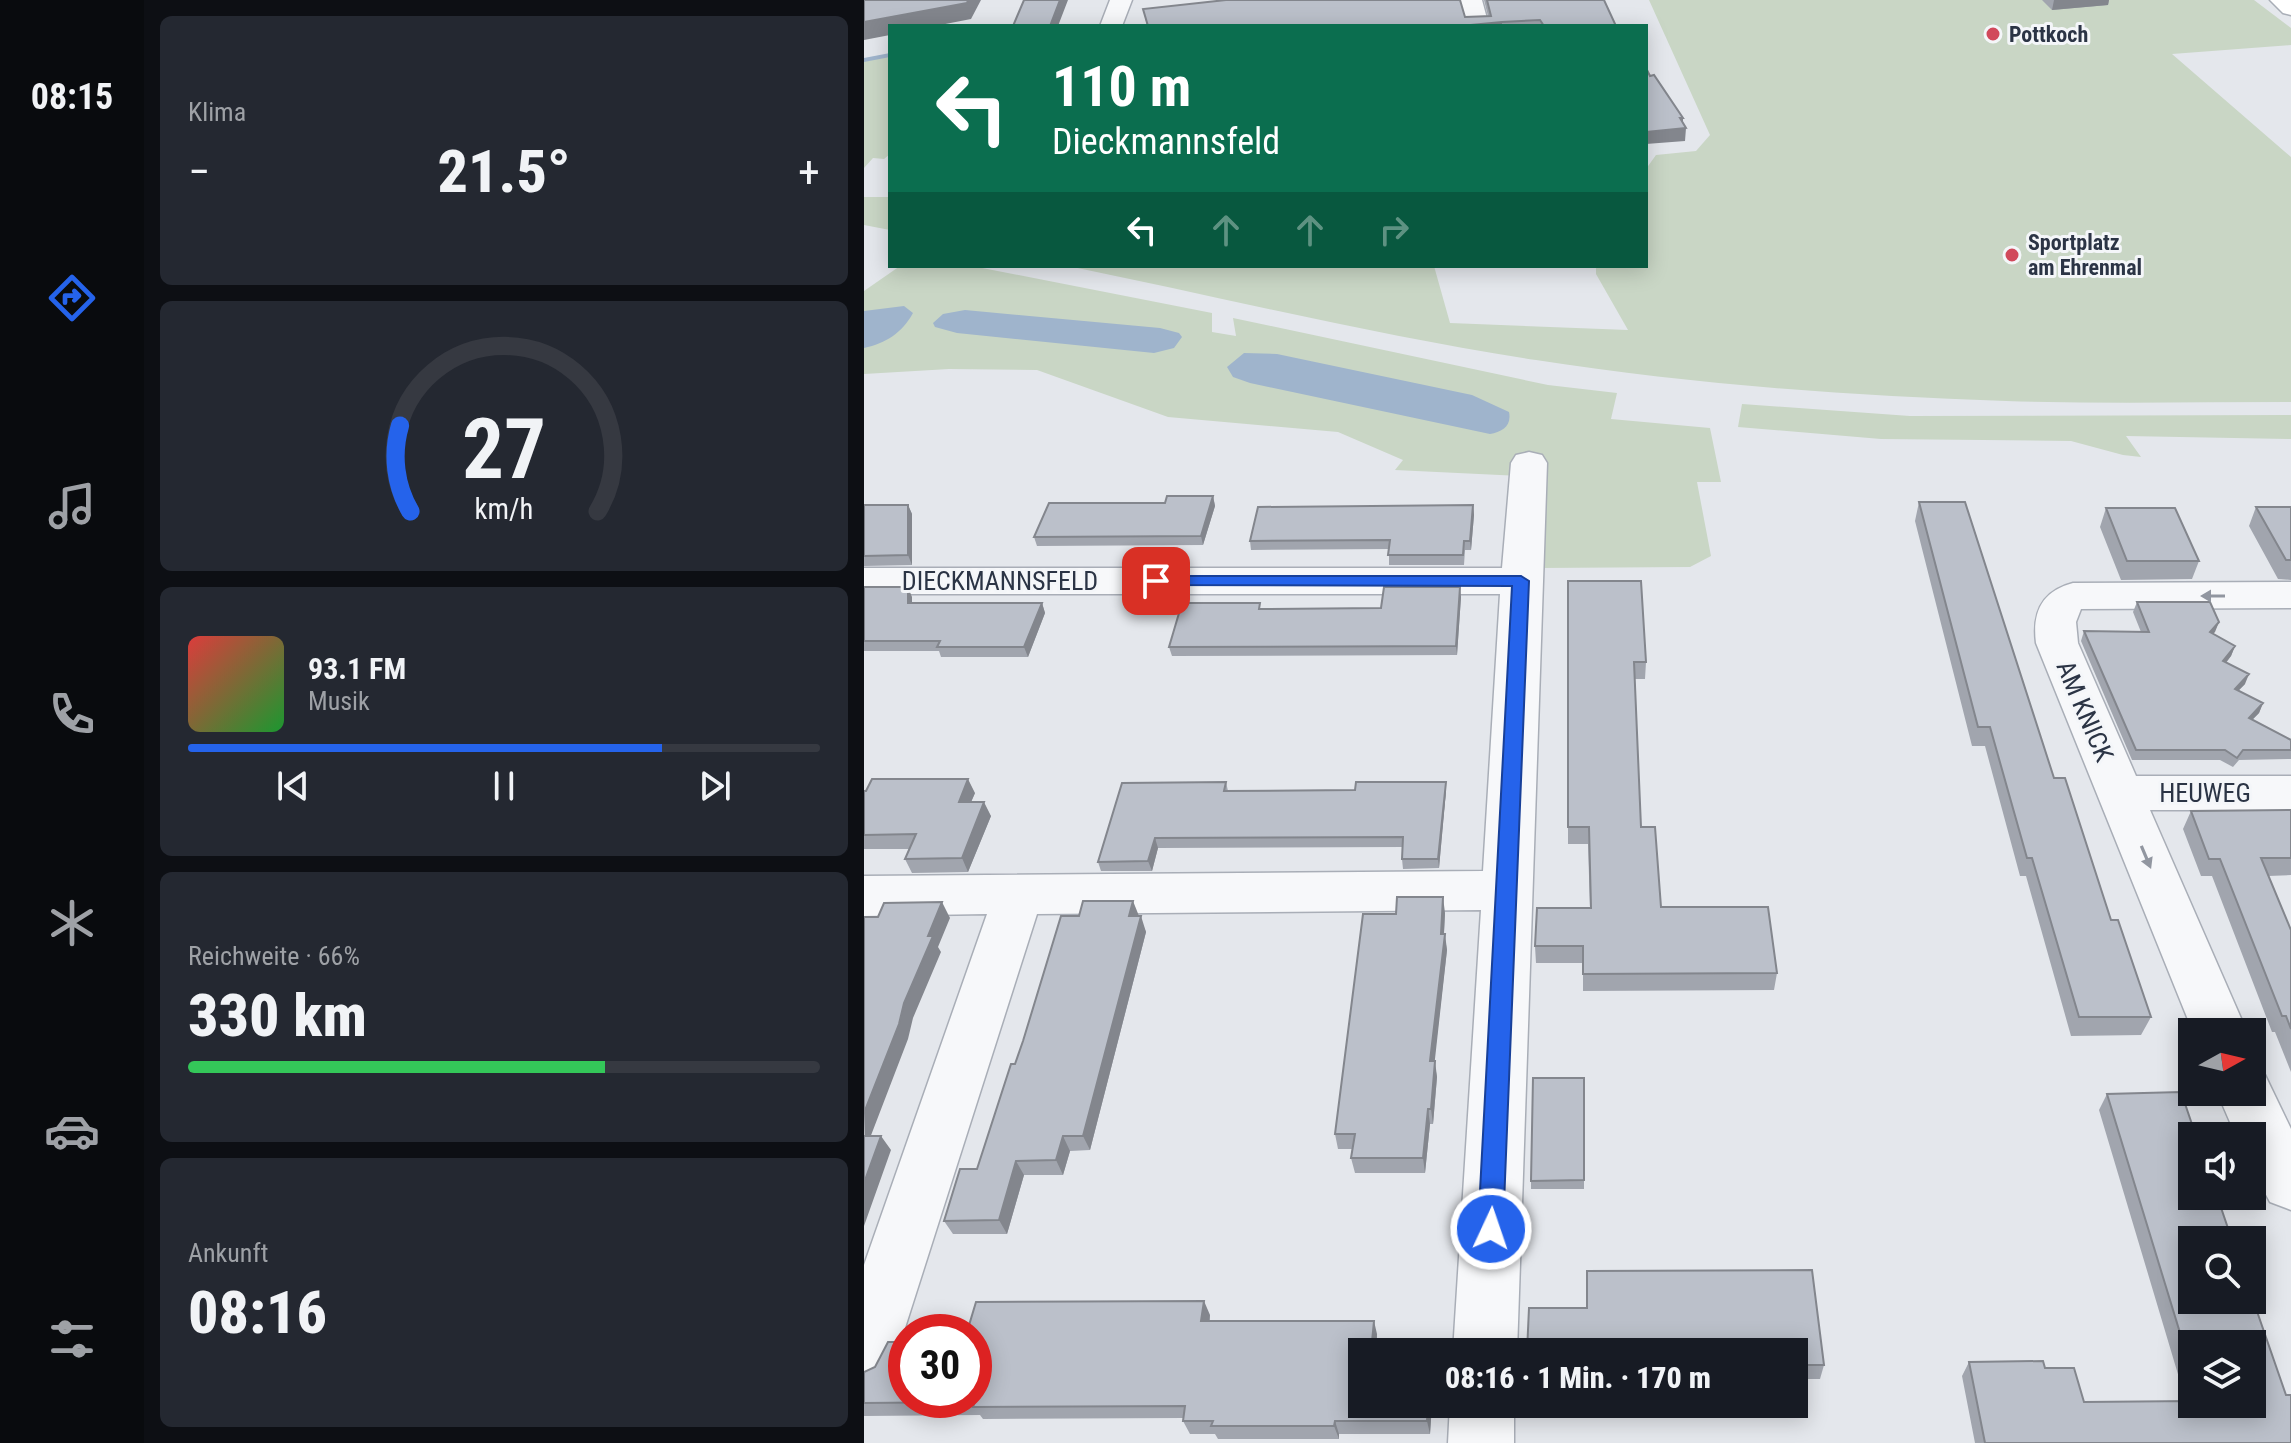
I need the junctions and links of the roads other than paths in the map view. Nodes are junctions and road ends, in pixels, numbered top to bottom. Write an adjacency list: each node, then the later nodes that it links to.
1 (1121, 0): 5 (street)
2 (1471, 0): 6 (street)
3 (2281, 0): 4 (street)
4 (2291, 8)
5 (1112, 24)
6 (1477, 24)
7 (1529, 463): 9 (street)
8 (864, 581): 9 (street, DIECKMANNSFELD)
9 (1521, 581): 13 (street)
10 (2291, 595): 11 (street, AM KNICK, one-way to 11)
11 (2119, 793): 12 (street, HEUWEG); 16 (street, AM KNICK, one-way to 16)
12 (2291, 793)
13 (1506, 890): 15 (street); 19 (street)
14 (864, 896): 15 (street)
15 (1018, 896): 20 (street)
16 (2214, 1018)
17 (2251, 1106): 18 (street)
18 (2291, 1183)
19 (1486, 1338)
20 (864, 1356)
21 (1482, 1418): 22 (street)
22 (1481, 1443)

